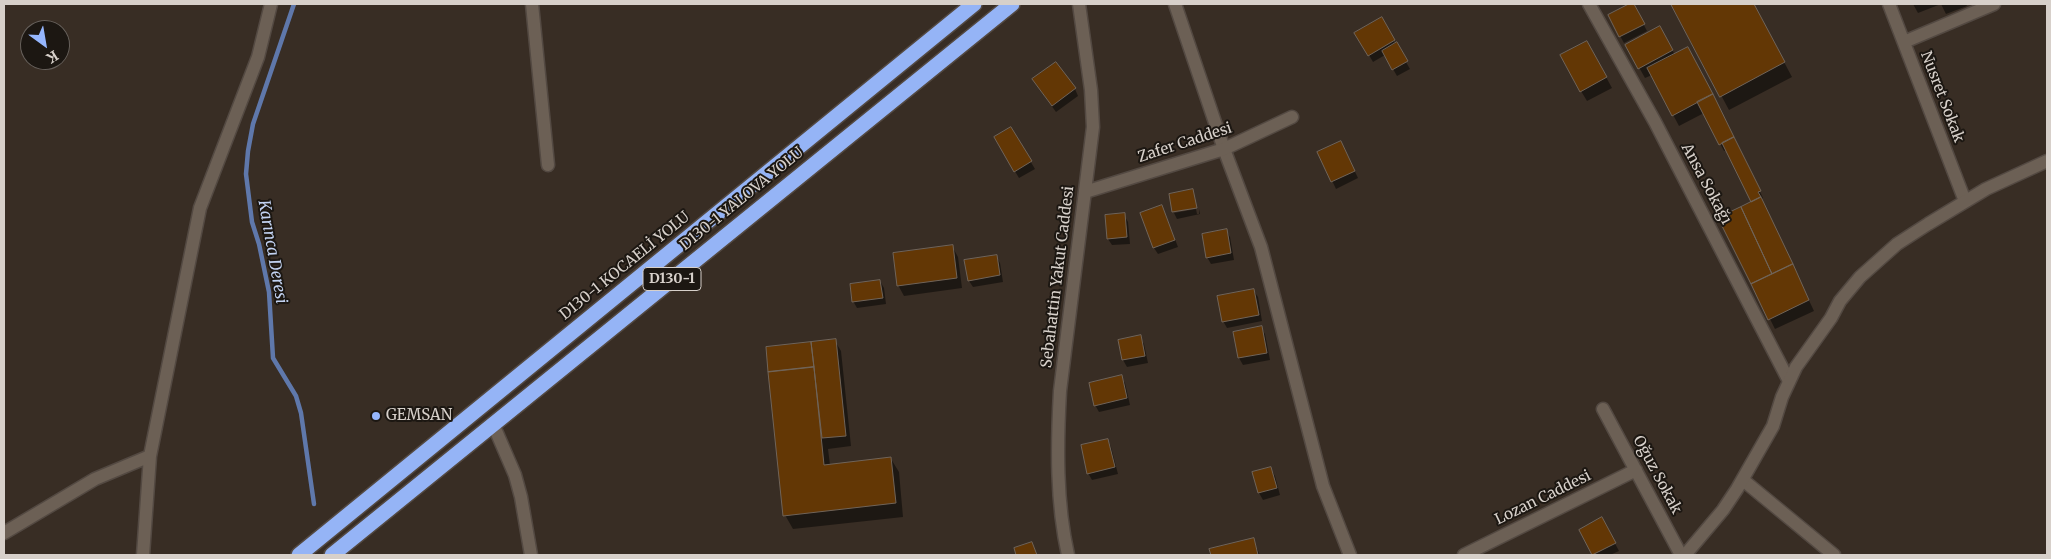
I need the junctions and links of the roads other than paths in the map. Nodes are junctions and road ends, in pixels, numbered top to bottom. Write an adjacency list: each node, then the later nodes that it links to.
1 (272, 4): 20 (street)
2 (532, 4): 14 (street)
3 (974, 4): 25 (highway, D130-1 KOCAELİ YOLU / D130-1)
4 (1012, 4): 19 (highway, D130-1 YALOVA YOLU / D130-1)
5 (1080, 4): 15 (street, Sebahattin Yakut Caddesi)
6 (1175, 4): 12 (street)
7 (1589, 4): 17 (street, Ansa Sokağı)
8 (1889, 4): 10 (street, Nusret Sokak)
9 (1994, 4): 10 (street)
10 (1904, 42): 16 (street, Nusret Sokak)
11 (1292, 117): 12 (street, Zafer Caddesi)
12 (1224, 149): 15 (street, Zafer Caddesi); 29 (street)
13 (2047, 161): 16 (street)
14 (548, 165)
15 (1085, 192): 28 (street, Sebahattin Yakut Caddesi)
16 (1965, 201): 17 (street)
17 (1789, 381): 22 (street)
18 (1604, 409): 21 (street, Oğuz Sokak)
19 (493, 424): 26 (highway, D130-1 YALOVA YOLU / D130-1); 27 (street)
20 (150, 456): 23 (street); 24 (street)
21 (1636, 470): 30 (street, Lozan Caddesi); 31 (street, Oğuz Sokak)
22 (1743, 480): 31 (street); 32 (street)
23 (4, 533)
24 (142, 555)
25 (299, 555)
26 (332, 555)
27 (531, 555)
28 (1068, 555)
29 (1350, 555)
30 (1464, 555)
31 (1683, 555)
32 (1834, 555)

